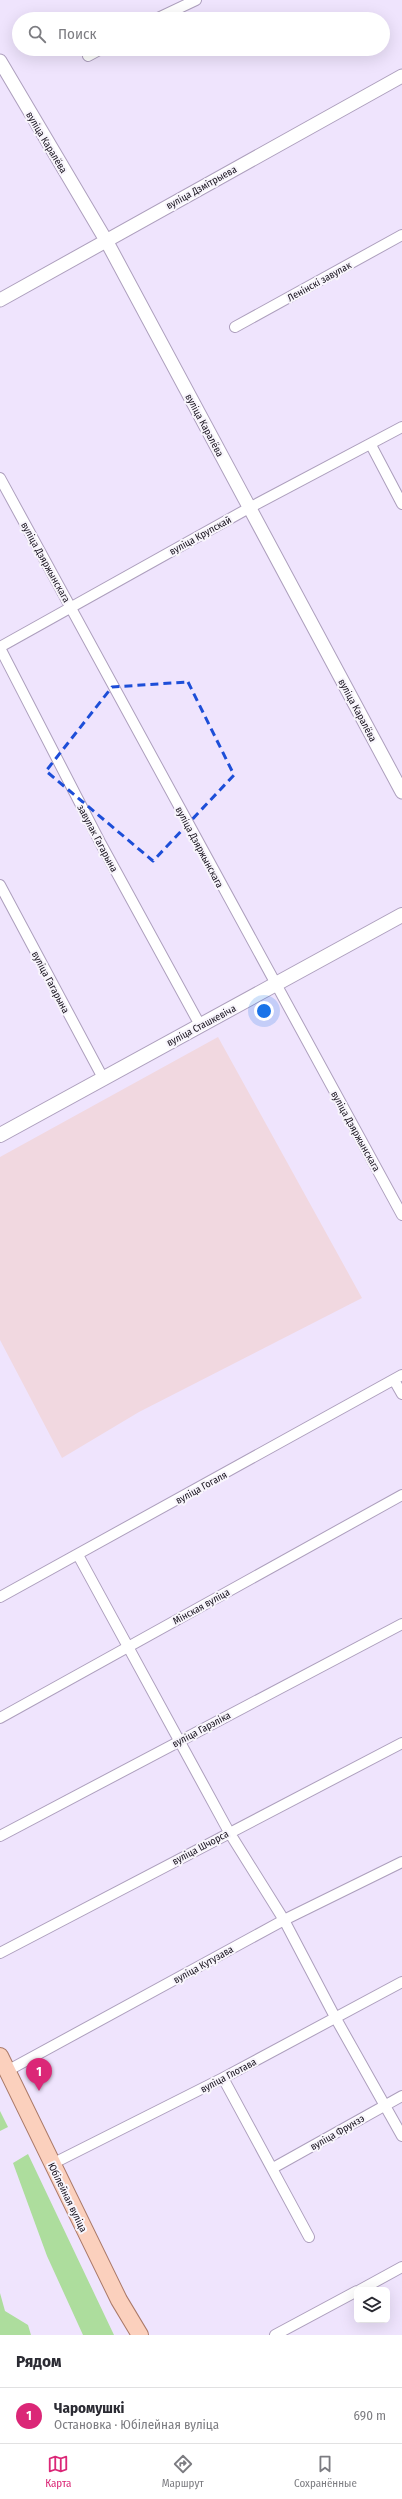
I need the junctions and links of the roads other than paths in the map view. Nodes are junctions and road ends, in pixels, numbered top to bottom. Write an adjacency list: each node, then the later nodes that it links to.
1 (196, 0): 2 (street)
2 (171, 12)
3 (0, 61): 6 (street, вуліца Каралёва)
4 (402, 76): 6 (street, вуліца Дзмітрыева)
5 (402, 234): 8 (street, Ленінскі завулак)
6 (107, 242): 7 (street, вуліца Дзмітрыева); 13 (street, вуліца Каралёва)
7 (0, 300)
8 (235, 327)
9 (402, 427): 10 (street, вуліца Крупскай)
10 (371, 445): 12 (street); 13 (street, вуліца Крупскай)
11 (0, 478): 14 (street, вуліца Дзяржынскага)
12 (402, 504)
13 (249, 508): 14 (street, вуліца Крупскай); 16 (street, вуліца Каралёва)
14 (70, 607): 15 (street, вуліца Крупскай); 19 (street, вуліца Дзяржынскага)
15 (0, 648): 20 (street, завулак Гагарына)
16 (402, 792)
17 (0, 885): 21 (street, вуліца Гагарына)
18 (402, 915): 19 (main road, вуліца Сташкевіча)
19 (275, 985): 20 (main road, вуліца Сташкевіча); 23 (street, вуліца Дзяржынскага)
20 (200, 1025): 21 (main road, вуліца Сташкевіча)
21 (103, 1078): 22 (main road, вуліца Сташкевіча)
22 (0, 1134)
23 (402, 1215)
24 (398, 1377): 25 (street); 27 (street, вуліца Гогаля)
25 (402, 1394)
26 (402, 1495): 30 (street, Мінская вуліца)
27 (78, 1555): 28 (street, вуліца Гогаля); 30 (street)
28 (0, 1597)
29 (402, 1624): 32 (street, вуліца Гарэліка)
30 (126, 1647): 31 (street, Мінская вуліца); 32 (street)
31 (0, 1718)
32 (179, 1741): 34 (street); 35 (street, вуліца Гарэліка)
33 (402, 1743): 34 (street, вуліца Шчорса)
34 (229, 1832): 37 (street); 38 (street, вуліца Шчорса)
35 (0, 1836)
36 (402, 1862): 37 (street, вуліца Кутузава)
37 (284, 1920): 40 (street); 42 (street, вуліца Кутузава)
38 (0, 1954)
39 (402, 1982): 40 (street, вуліца Глотава)
40 (335, 2017): 43 (street, вуліца Глотава); 45 (street)
41 (0, 2056): 42 (main road, Юбілейная вуліца)
42 (8, 2071): 47 (main road, Юбілейная вуліца)
43 (223, 2078): 47 (street, вуліца Глотава); 48 (street)
44 (402, 2096): 45 (street, вуліца Фрунзэ)
45 (386, 2104): 46 (street); 48 (street, вуліца Фрунзэ)
46 (402, 2136)
47 (52, 2164): 53 (main road, Юбілейная вуліца)
48 (273, 2168): 49 (street)
49 (309, 2237)
50 (402, 2267): 51 (street)
51 (365, 2287)
52 (354, 2294): 54 (street)
53 (140, 2335)
54 (275, 2335)

